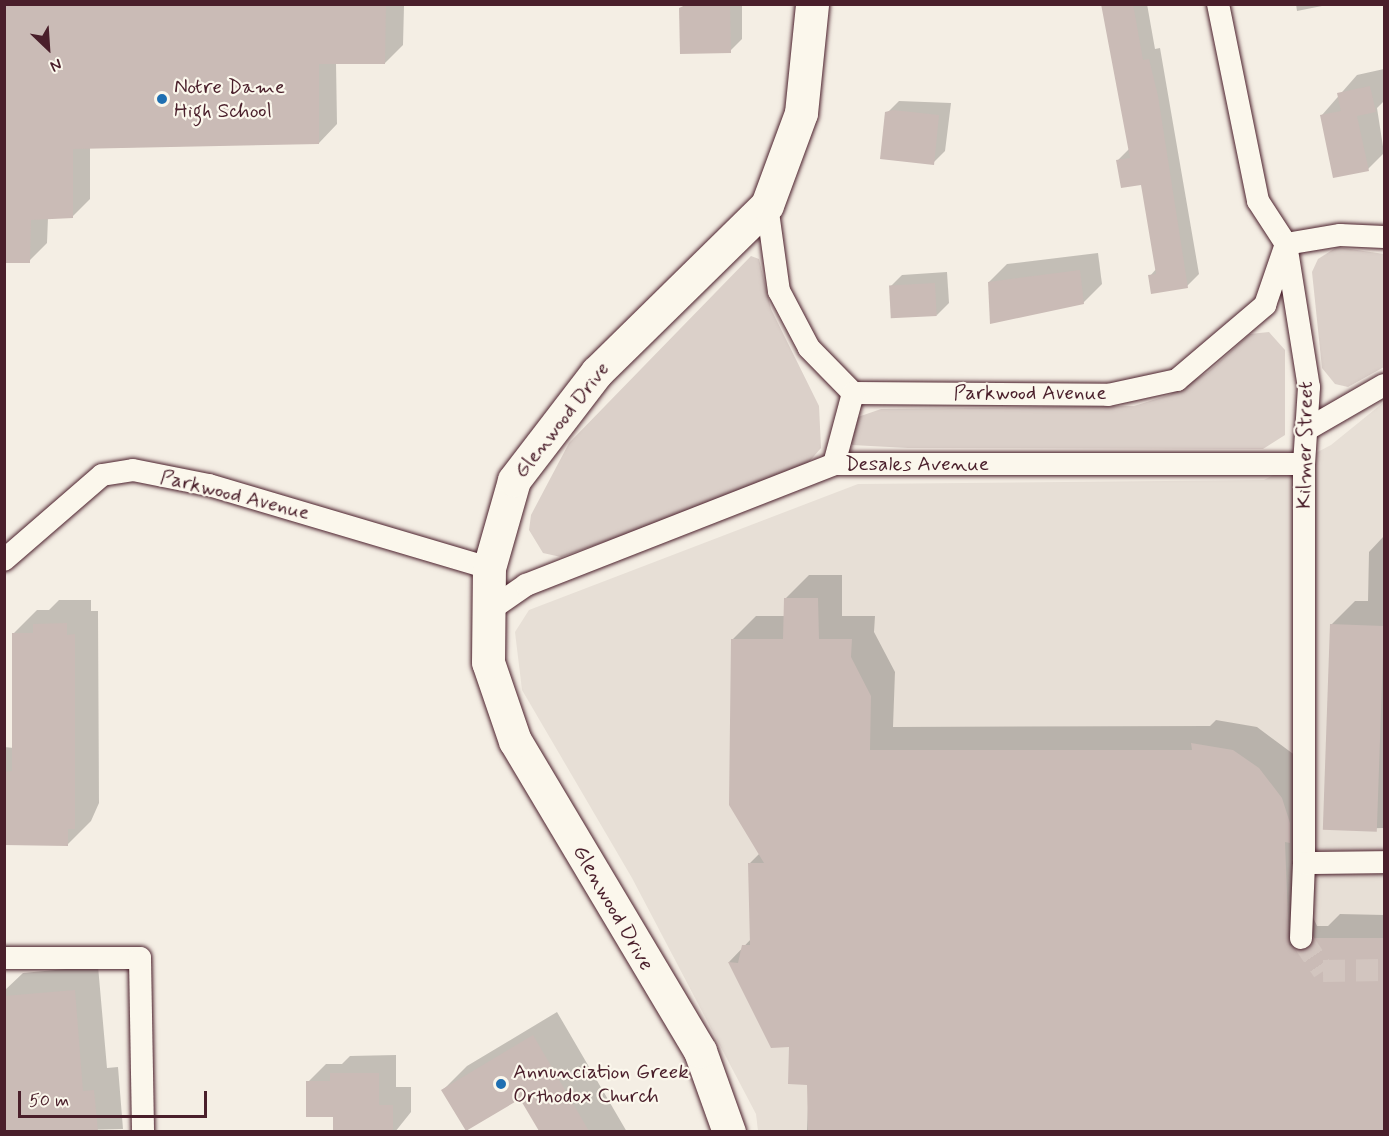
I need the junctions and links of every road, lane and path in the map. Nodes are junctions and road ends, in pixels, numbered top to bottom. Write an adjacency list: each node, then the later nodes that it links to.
1 (812, 4): 3 (street, Glenwood Drive)
2 (1218, 4): 5 (street, Kilmer Street)
3 (768, 205): 7 (street); 12 (street, Glenwood Drive)
4 (1384, 237): 5 (street)
5 (1286, 244): 7 (street, Parkwood Avenue); 8 (street, Kilmer Street)
6 (1384, 385): 8 (street)
7 (853, 393): 9 (street)
8 (1306, 430): 10 (street, Kilmer Street)
9 (834, 464): 10 (street, Desales Avenue); 13 (street, Desales Avenue)
10 (1304, 464): 15 (street, Kilmer Street)
11 (4, 560): 12 (street, Parkwood Avenue)
12 (489, 568): 13 (street, Glenwood Drive)
13 (490, 610): 19 (street, Glenwood Drive)
14 (1384, 862): 15 (street)
15 (1304, 863): 16 (street, Kilmer Street)
16 (1301, 938)
17 (4, 958): 18 (street)
18 (143, 1131)
19 (729, 1131)

